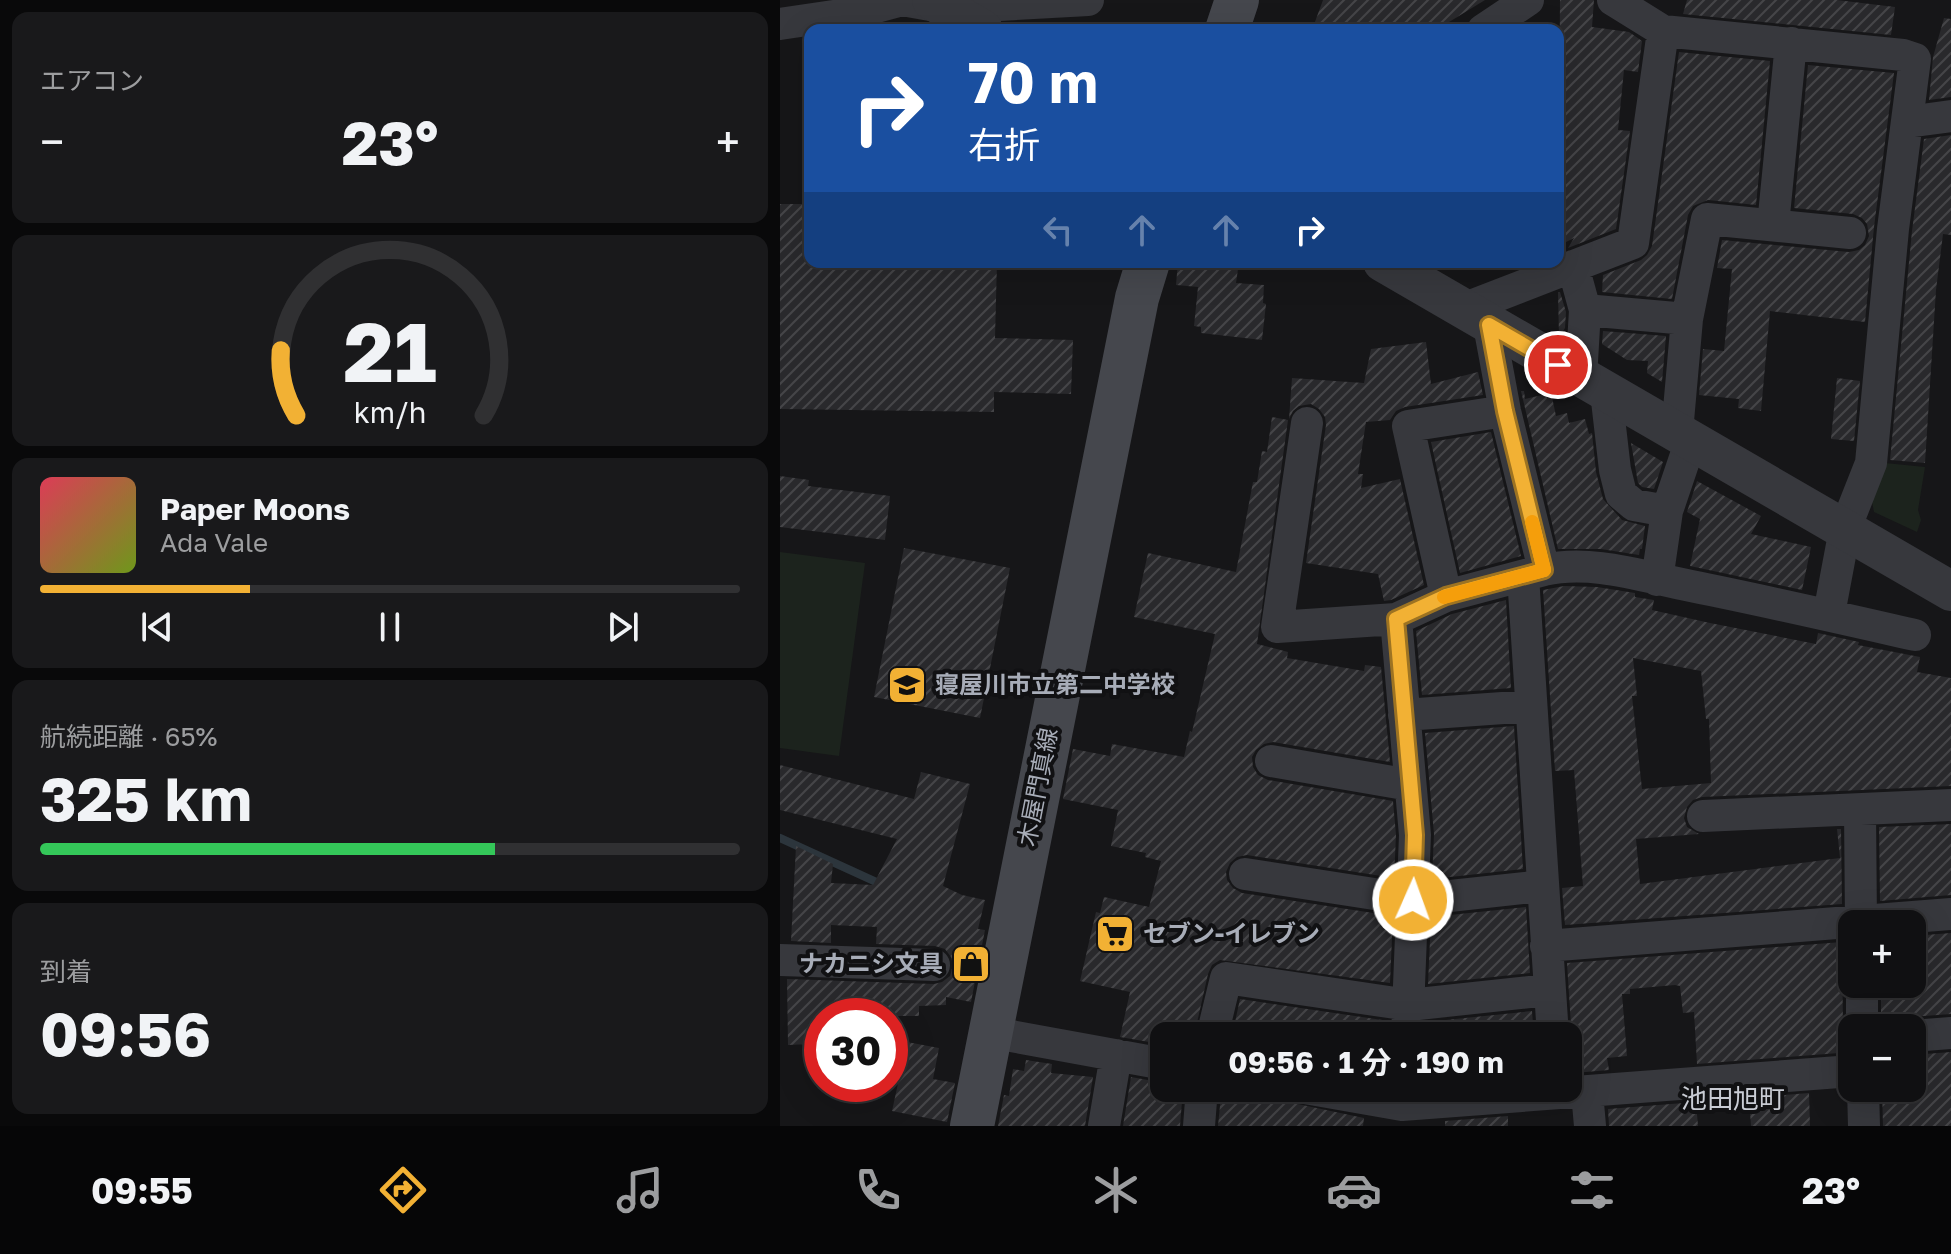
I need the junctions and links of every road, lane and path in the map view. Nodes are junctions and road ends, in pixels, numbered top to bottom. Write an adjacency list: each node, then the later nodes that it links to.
1 (1088, 0): 5 (street)
2 (1237, 0): 9 (main road)
3 (1528, 0): 6 (street)
4 (1613, 0): 10 (street)
5 (940, 4): 7 (street); 8 (street)
6 (1492, 21)
7 (780, 24)
8 (973, 24)
9 (1229, 24)
10 (1663, 31): 11 (street); 16 (street)
11 (1791, 43): 13 (street); 14 (street)
12 (1951, 116): 13 (street)
13 (1907, 122): 27 (street)
14 (1773, 225): 15 (street); 21 (street)
15 (1850, 233)
16 (1573, 266): 19 (street); 20 (street)
17 (1146, 268): 56 (main road, 木屋門真線)
18 (1393, 268): 20 (street)
19 (1585, 310): 21 (street); 22 (street)
20 (1476, 317): 22 (street); 23 (street)
21 (1687, 319): 25 (street)
22 (1594, 385): 25 (street); 26 (street)
23 (1505, 411): 28 (street); 31 (street)
24 (1307, 423): 33 (street)
25 (1684, 436): 26 (street); 27 (street)
26 (1667, 511): 29 (street)
27 (1845, 529): 30 (street); 32 (street)
28 (1534, 573): 29 (street); 31 (street); 35 (street)
29 (1657, 580): 32 (street)
30 (1951, 591)
31 (1446, 596): 33 (street)
32 (1829, 614): 34 (street)
33 (1396, 619): 36 (street)
34 (1915, 635)
35 (1531, 706): 36 (street); 43 (street)
36 (1404, 715): 38 (street)
37 (1271, 761): 38 (street)
38 (1410, 785): 44 (street)
39 (1951, 805): 40 (street)
40 (1860, 810): 41 (street); 45 (street)
41 (1703, 816)
42 (1245, 874): 44 (street)
43 (1542, 886): 44 (street); 49 (street)
44 (1413, 900): 53 (street)
45 (1861, 910)
46 (1951, 914): 47 (street)
47 (1926, 916)
48 (1838, 924): 49 (street)
49 (1546, 946): 52 (street)
50 (780, 960): 51 (street)
51 (934, 965)
52 (1549, 990): 53 (street); 55 (street)
53 (1408, 1021): 54 (street)
54 (1215, 1022)
55 (1552, 1022)
56 (989, 1032): 59 (street); 69 (main road, 木屋門真線)
57 (1951, 1033): 58 (street)
58 (1926, 1035)
59 (1116, 1055): 60 (street); 70 (street)
60 (1150, 1061)
61 (1838, 1072): 62 (street)
62 (1582, 1091)
63 (1201, 1102): 71 (street)
64 (1380, 1102): 68 (street)
65 (1449, 1102): 68 (street)
66 (1574, 1102): 72 (street)
67 (1863, 1102): 73 (street)
68 (1402, 1106)
69 (972, 1126)
70 (1104, 1126)
71 (1199, 1126)
72 (1590, 1126)
73 (1864, 1126)

